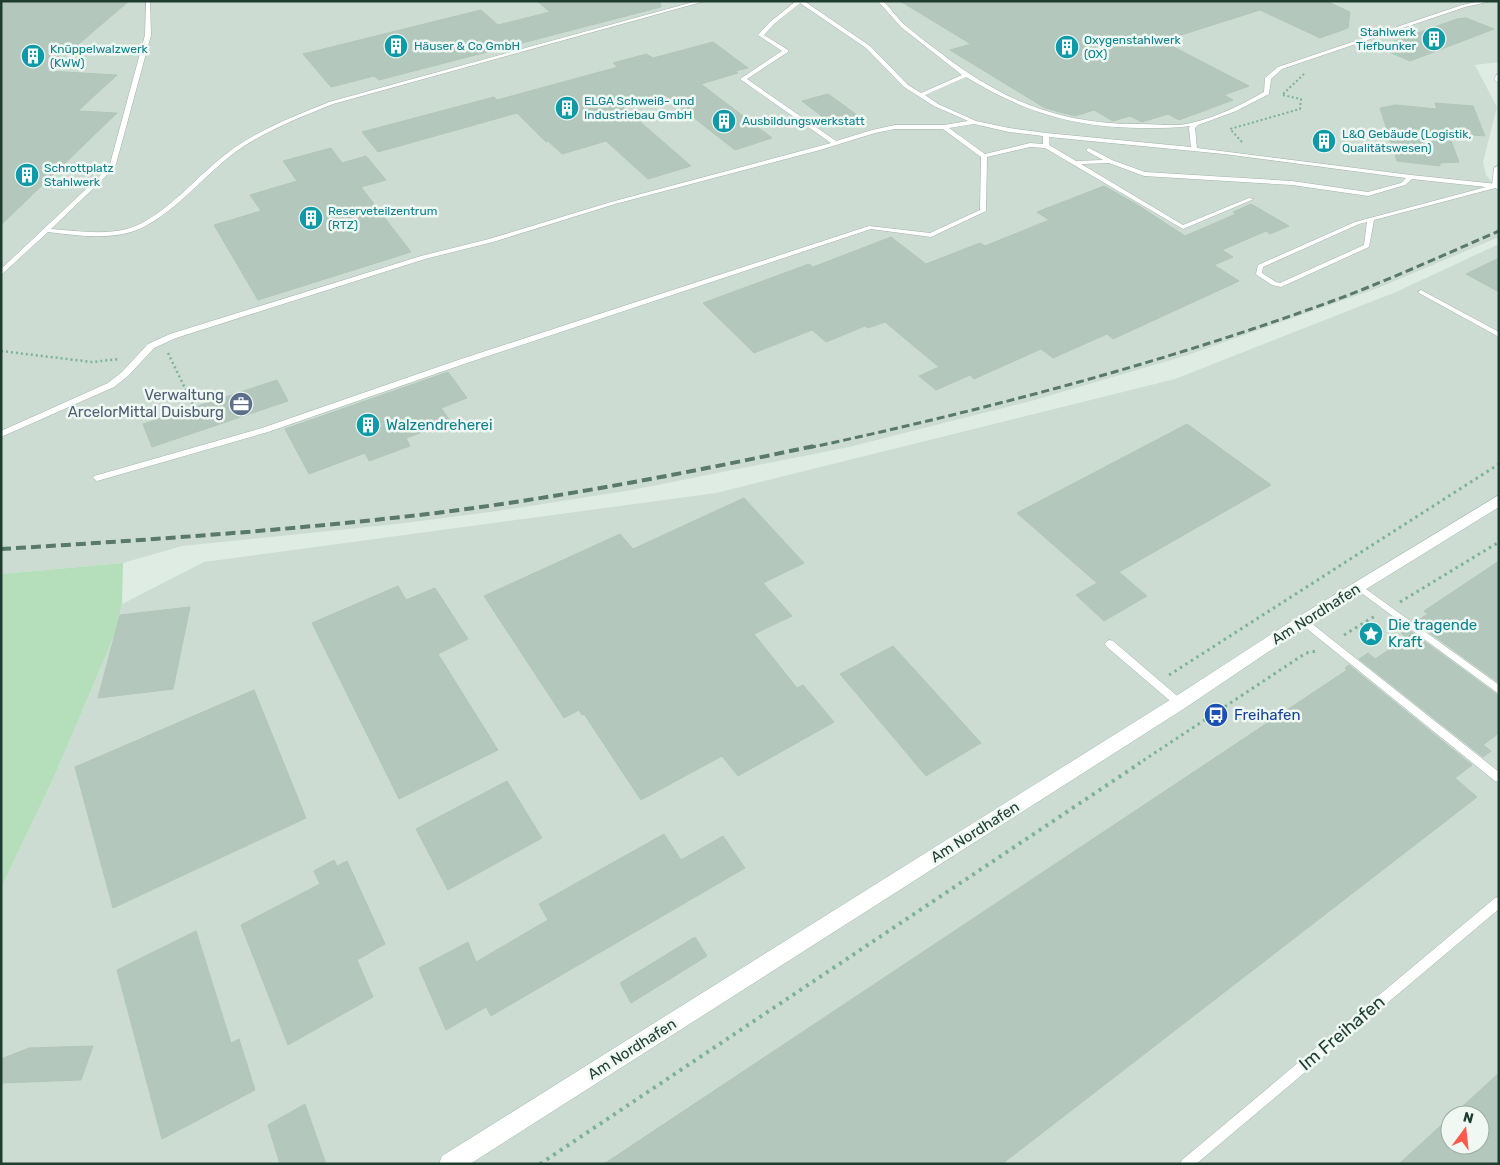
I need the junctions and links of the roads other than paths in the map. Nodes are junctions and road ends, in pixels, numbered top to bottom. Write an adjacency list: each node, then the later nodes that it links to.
1 (148, 1): 25 (lane)
2 (702, 1): 25 (lane)
3 (799, 1): 7 (lane); 12 (lane)
4 (880, 1): 6 (lane)
5 (1490, 1): 9 (lane)
6 (966, 75): 7 (lane); 9 (lane)
7 (920, 95): 8 (lane)
8 (974, 122): 10 (lane); 11 (lane)
9 (1196, 123): 14 (lane)
10 (944, 127): 12 (lane); 17 (lane)
11 (1046, 135): 13 (lane); 14 (lane)
12 (835, 143): 29 (lane)
13 (1046, 146): 17 (lane); 19 (lane)
14 (1194, 148): 16 (lane)
15 (1089, 150): 18 (lane)
16 (1224, 152): 21 (lane)
17 (984, 156): 30 (lane)
18 (1110, 161): 19 (lane); 21 (lane)
19 (1073, 163): 23 (lane)
20 (1499, 168): 22 (main road)
21 (1411, 177): 22 (lane)
22 (1498, 186): 24 (lane)
23 (1251, 199)
24 (1372, 220): 24 (lane)
25 (46, 230): 26 (lane)
26 (1, 273)
27 (1420, 292): 28 (lane)
28 (1499, 334)
29 (1, 434)
30 (98, 478)
31 (1499, 500): 32 (main road, Am Nordhafen)
32 (1359, 587): 33 (main road, Am Nordhafen); 35 (lane)
33 (1304, 621): 36 (main road, Am Nordhafen); 37 (lane)
34 (1110, 644): 36 (lane)
35 (1499, 690)
36 (1179, 703): 39 (main road, Am Nordhafen)
37 (1499, 778)
38 (1499, 902): 40 (lane, Im Freihafen)
39 (450, 1164)
40 (1186, 1164)

